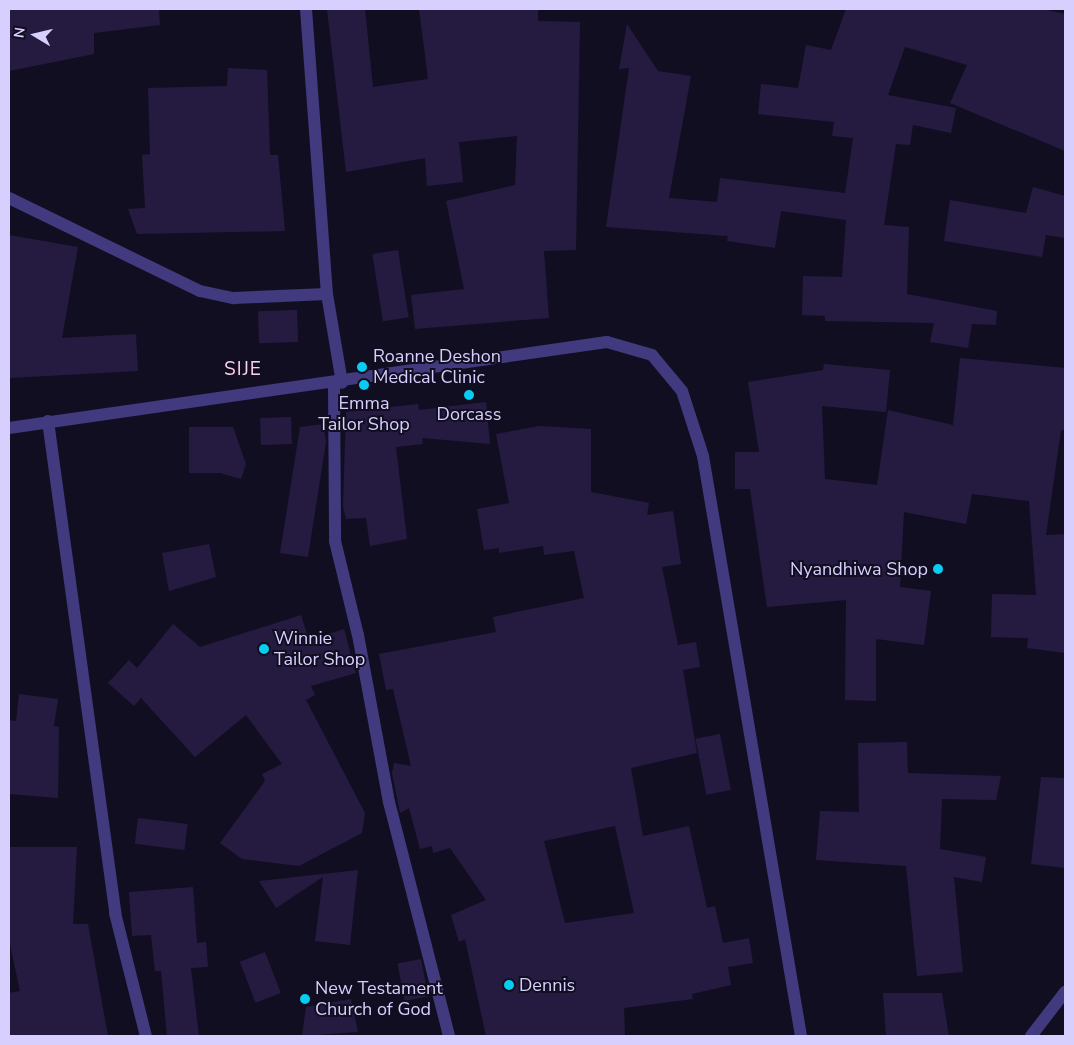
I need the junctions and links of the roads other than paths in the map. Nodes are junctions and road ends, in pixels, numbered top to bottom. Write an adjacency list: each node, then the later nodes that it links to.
1 (306, 9): 3 (street)
2 (9, 198): 3 (street)
3 (327, 294): 4 (street)
4 (338, 383): 5 (street); 9 (street); 10 (street)
5 (48, 421): 6 (street); 8 (street)
6 (9, 428)
7 (1065, 992): 11 (street)
8 (146, 1036)
9 (449, 1036)
10 (801, 1036)
11 (1031, 1036)

